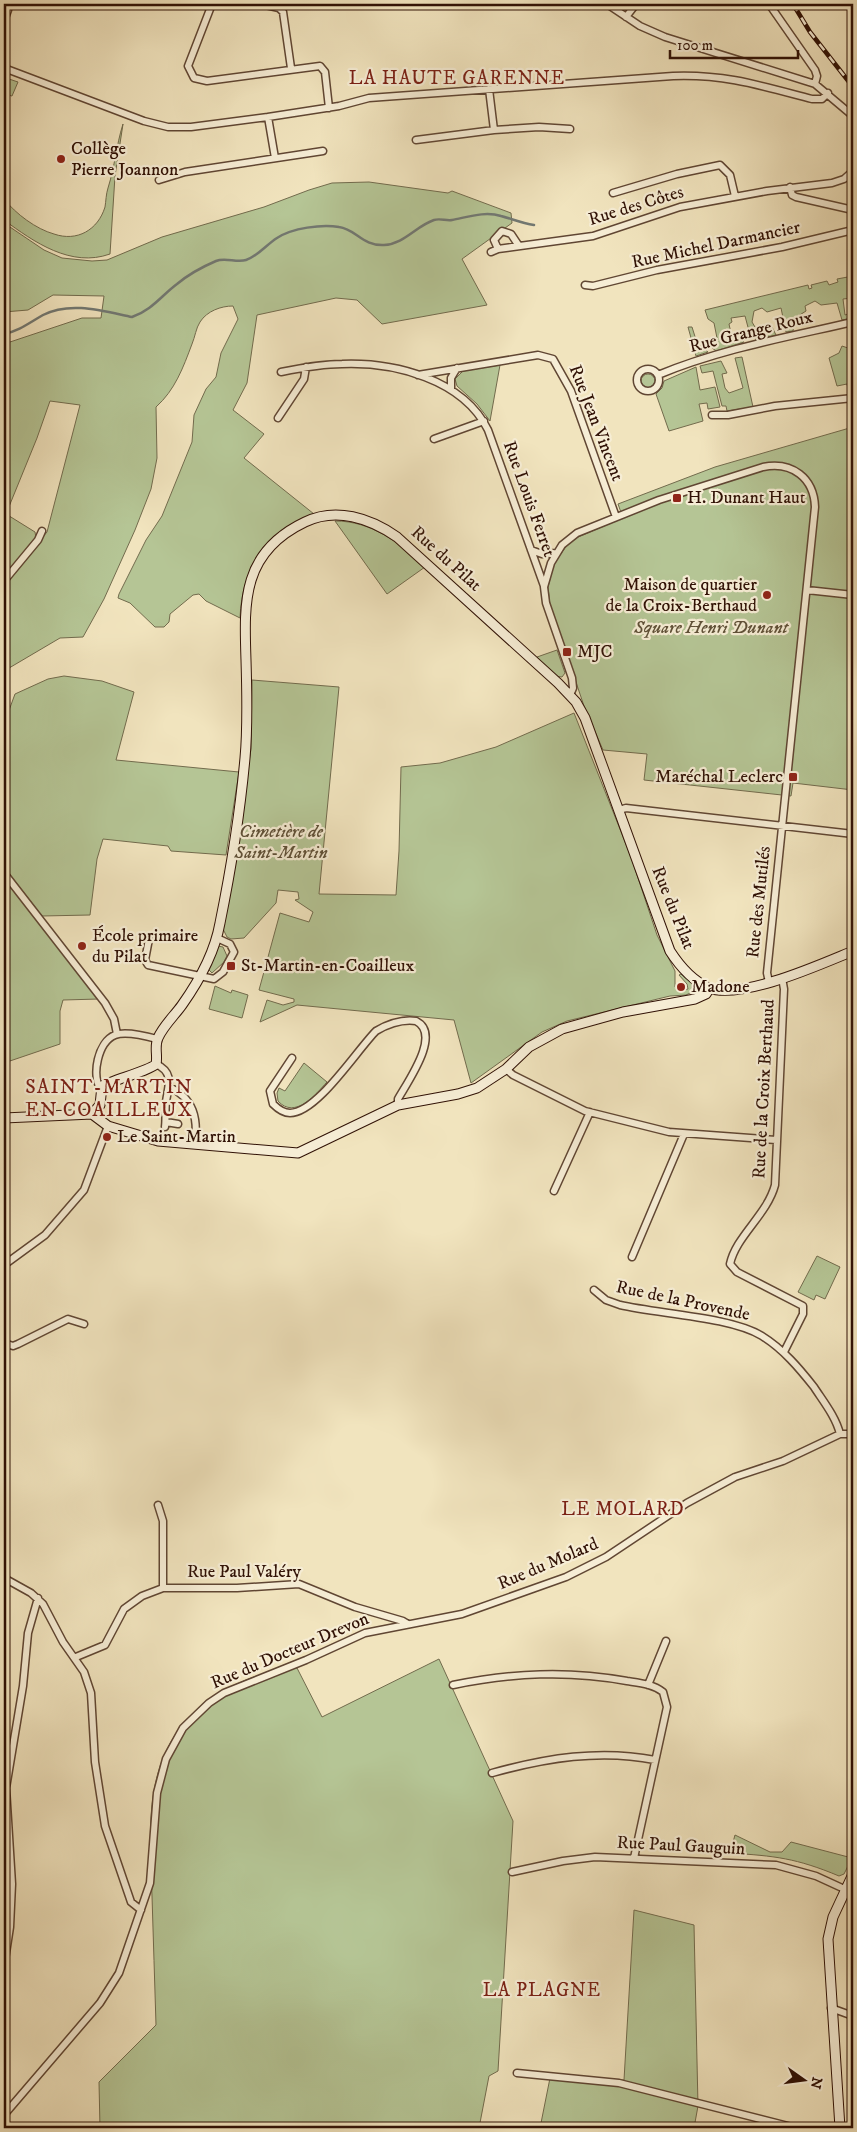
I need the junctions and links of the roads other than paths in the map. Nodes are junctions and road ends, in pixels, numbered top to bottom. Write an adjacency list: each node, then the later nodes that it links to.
1 (212, 4): 10 (street)
2 (262, 4): 10 (street)
3 (607, 4): 7 (street)
4 (636, 4): 7 (street)
5 (769, 4): 11 (street)
6 (8, 10): 8 (street)
7 (626, 17): 11 (street)
8 (4, 20)
9 (4, 68): 16 (street)
10 (291, 68): 14 (street)
11 (815, 84): 13 (street)
12 (489, 88): 13 (street); 14 (street); 18 (street)
13 (828, 93): 15 (street)
14 (329, 108): 16 (street)
15 (853, 116)
16 (268, 117): 21 (street)
17 (570, 129): 18 (street)
18 (494, 130): 19 (street)
19 (416, 140)
20 (323, 151): 21 (street)
21 (275, 158): 23 (street)
22 (853, 172): 24 (street, Rue des Côtes)
23 (159, 180)
24 (790, 188): 26 (street, Rue des Côtes); 27 (street)
25 (613, 193): 26 (street)
26 (735, 196): 29 (street, Rue des Côtes)
27 (853, 210)
28 (853, 230): 32 (street, Rue Michel Darmancier)
29 (519, 246): 30 (street, Rue des Côtes); 30 (street)
30 (498, 249): 31 (street, Rue des Côtes)
31 (491, 252)
32 (584, 285)
33 (853, 322): 38 (street, Rue Grange Roux)
34 (306, 367): 36 (street, Rue Louis Ferret); 37 (street, Rue Louis Ferret); 42 (street)
35 (457, 368): 37 (street, Rue Jean Vincent); 39 (street); 45 (street, Rue Jean Vincent)
36 (281, 372)
37 (417, 375): 39 (street, Rue Louis Ferret)
38 (658, 375)
39 (450, 389): 43 (street, Rue Louis Ferret)
40 (853, 398): 41 (street)
41 (712, 415)
42 (278, 418)
43 (484, 421): 44 (street); 47 (street, Rue Louis Ferret)
44 (434, 439)
45 (616, 517): 48 (street, Rue des Mutilés); 51 (street, Rue des Mutilés)
46 (42, 531): 49 (street)
47 (531, 550): 48 (street); 50 (street, Rue Louis Ferret)
48 (556, 553): 50 (street)
49 (4, 580)
50 (544, 587): 53 (street, Rue Louis Ferret)
51 (807, 590): 52 (street); 55 (street, Rue des Mutilés)
52 (853, 595)
53 (570, 695): 54 (main road, Rue du Pilat); 58 (main road, Rue du Pilat)
54 (619, 810): 55 (street); 64 (main road, Rue du Pilat)
55 (783, 826): 56 (street); 63 (street, Rue des Mutilés)
56 (853, 834)
57 (4, 873): 65 (street)
58 (217, 938): 61 (main road, Rue du Pilat); 61 (street)
59 (149, 939): 61 (street)
60 (853, 951): 62 (main road)
61 (199, 976): 66 (main road, Rue du Pilat)
62 (782, 978): 63 (main road); 80 (street, Rue de la Croix Berthaud)
63 (769, 982): 64 (main road)
64 (710, 988): 69 (main road)
65 (118, 1034): 66 (street); 71 (street)
66 (157, 1039): 68 (main road)
67 (292, 1058): 72 (street)
68 (156, 1064): 70 (street); 71 (main road)
69 (506, 1069): 72 (main road); 74 (street)
70 (169, 1087): 77 (street); 81 (street)
71 (101, 1090): 75 (main road)
72 (398, 1105): 81 (main road)
73 (4, 1109): 76 (street)
74 (590, 1112): 79 (street); 82 (street)
75 (92, 1114): 76 (main road); 78 (main road)
76 (6, 1118)
77 (178, 1124)
78 (108, 1126): 81 (main road); 84 (street)
79 (684, 1134): 80 (street); 83 (street)
80 (776, 1140): 88 (street, Rue de la Croix Berthaud)
81 (195, 1144)
82 (554, 1191)
83 (632, 1257)
84 (4, 1265)
85 (594, 1290): 88 (street, Rue de la Provende)
86 (84, 1324): 87 (street)
87 (4, 1343)
88 (784, 1352): 89 (street, Rue de la Provende)
89 (840, 1434): 90 (street, Rue du Molard); 95 (street, Rue du Molard)
90 (853, 1434)
91 (158, 1505): 93 (street, Rue Paul Valéry)
92 (4, 1578): 94 (street)
93 (163, 1588): 95 (street, Rue Paul Valéry); 97 (street, Rue Paul Valéry)
94 (38, 1598): 97 (street); 107 (street)
95 (408, 1624): 106 (street, Rue du Docteur Drevon)
96 (666, 1641): 99 (street)
97 (76, 1657): 106 (street)
98 (453, 1685): 99 (street)
99 (648, 1685): 100 (street)
100 (655, 1760): 101 (street); 102 (street)
101 (492, 1773)
102 (634, 1858): 103 (street, Rue Paul Gauguin); 105 (street, Rue Paul Gauguin)
103 (512, 1872)
104 (853, 1874): 105 (main road)
105 (850, 1892): 108 (main road)
106 (141, 1910): 111 (street, Rue du Docteur Drevon)
107 (4, 1966)
108 (831, 2008): 109 (street); 113 (main road)
109 (853, 2016)
110 (517, 2073): 112 (street)
111 (4, 2115)
112 (796, 2128)
113 (840, 2128)

